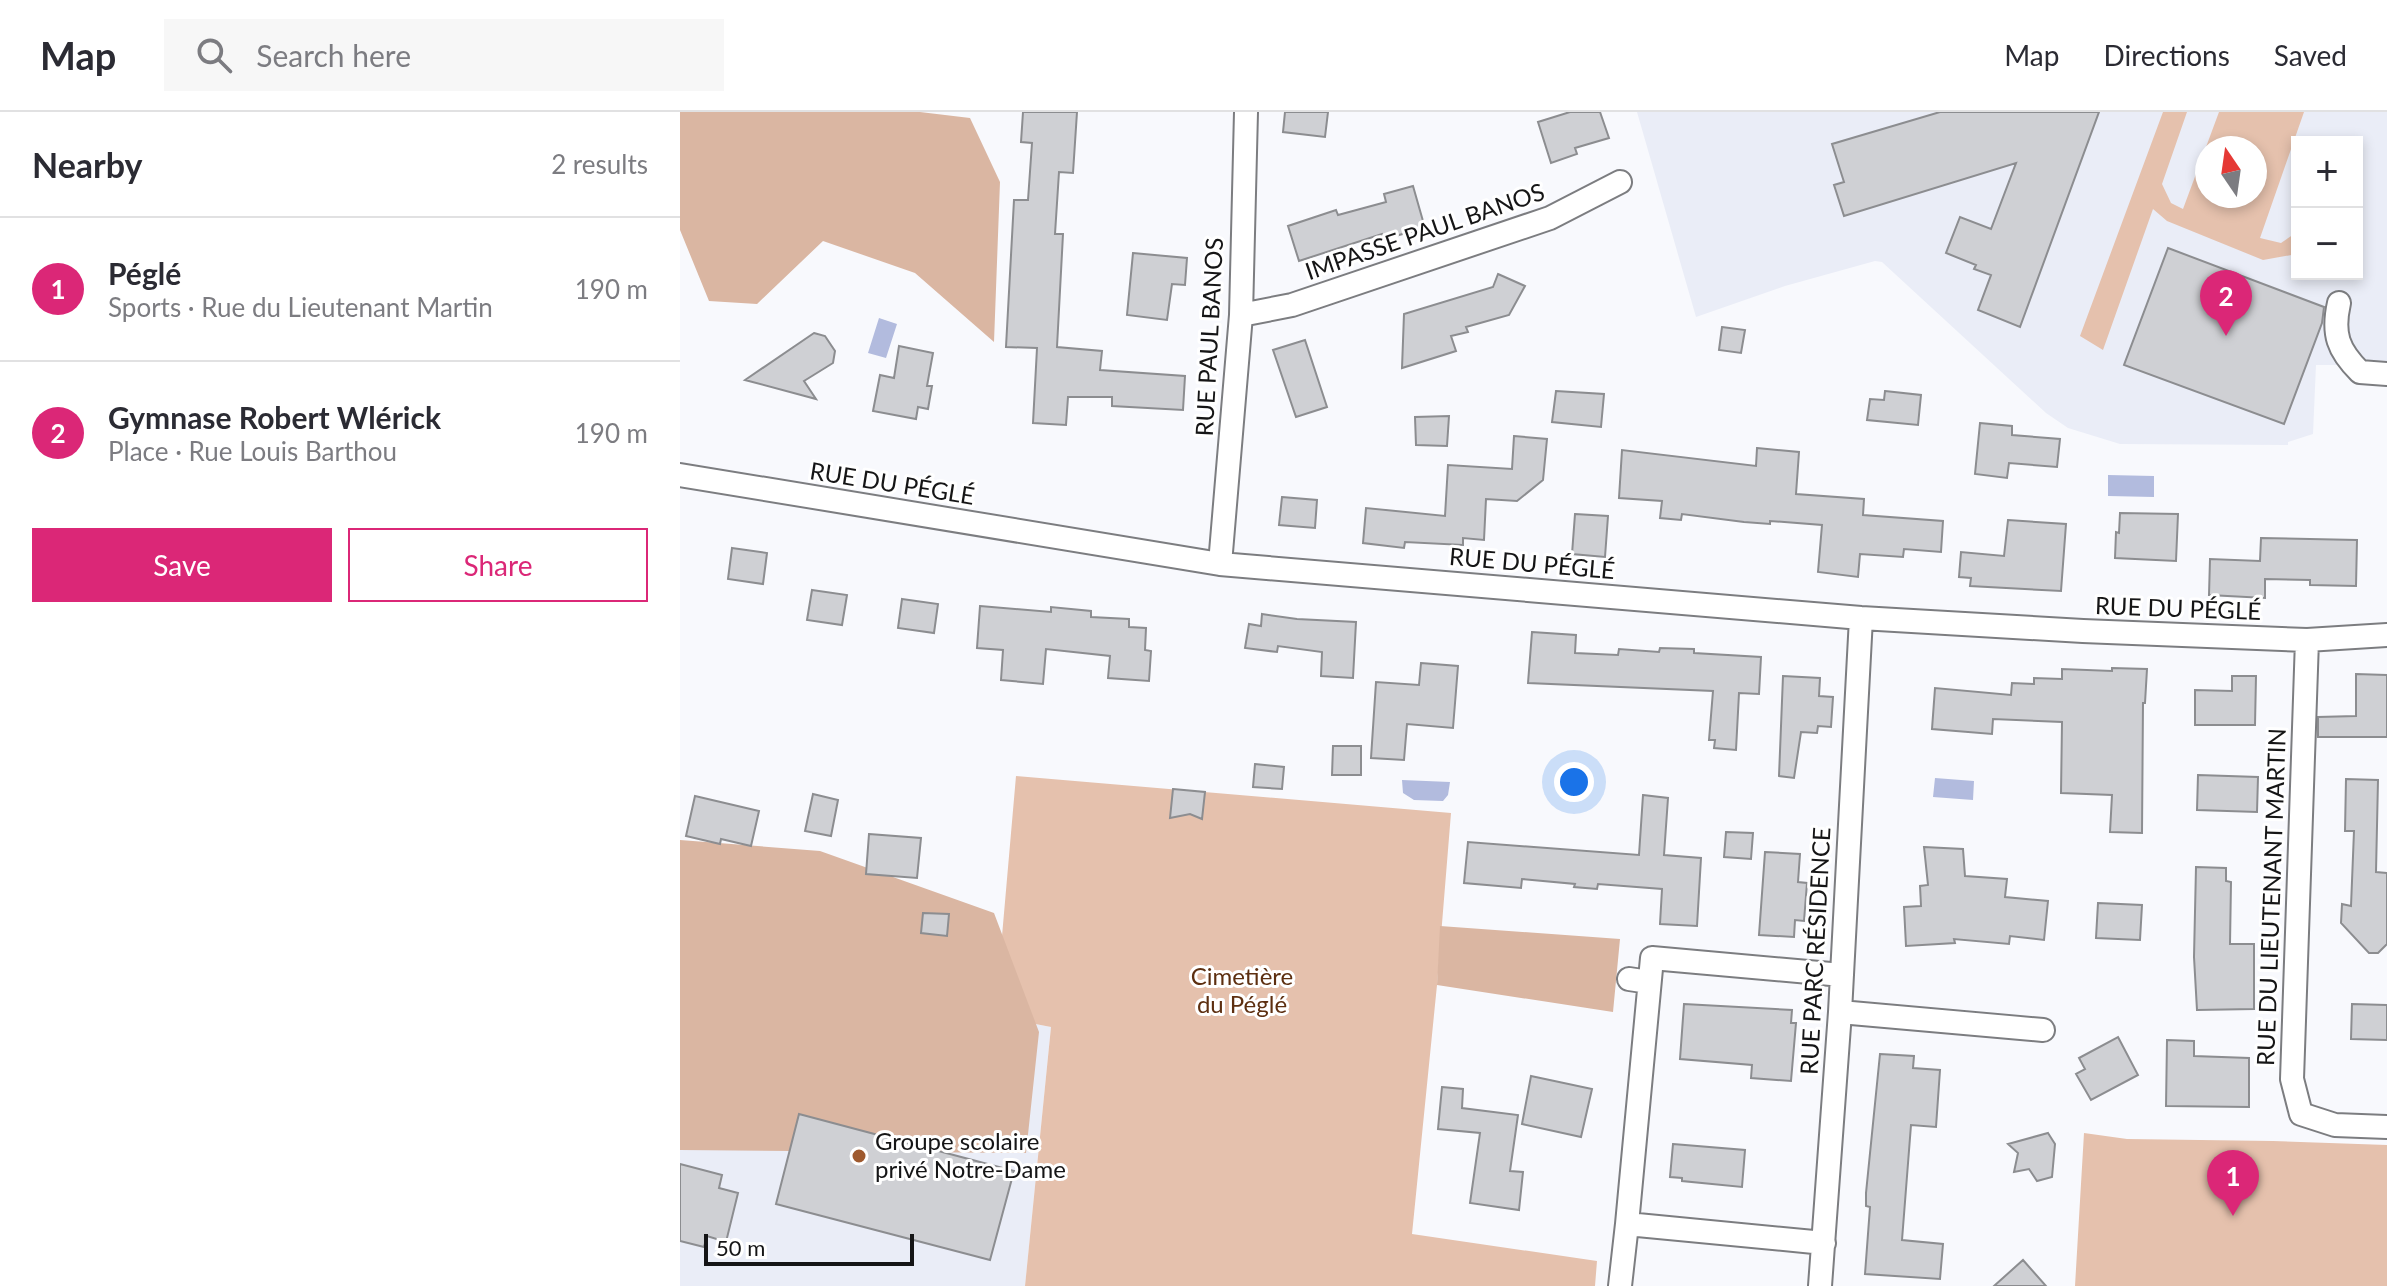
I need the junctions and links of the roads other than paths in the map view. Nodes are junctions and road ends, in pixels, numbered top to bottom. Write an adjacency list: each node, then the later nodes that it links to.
1 (1246, 112): 4 (street, RUE PAUL BANOS)
2 (1620, 182): 4 (street, IMPASSE PAUL BANOS)
3 (2339, 303): 5 (street)
4 (1241, 315): 7 (street, RUE PAUL BANOS)
5 (2387, 374)
6 (680, 475): 7 (street, RUE DU PÉGLÉ)
7 (1220, 564): 8 (street, RUE DU PÉGLÉ)
8 (1861, 618): 10 (street, RUE DU PÉGLÉ); 11 (street, RUE PARC RÉSIDENCE)
9 (2387, 635): 10 (street, RUE DU PÉGLÉ)
10 (2307, 640): 14 (street, RUE DU LIEUTENANT MARTIN)
11 (1842, 975): 12 (street, RUE PARC RÉSIDENCE); 15 (street)
12 (1840, 1012): 13 (street); 16 (street, RUE PARC RÉSIDENCE)
13 (2043, 1030)
14 (2387, 1127)
15 (1627, 1224): 16 (street); 17 (street)
16 (1824, 1243): 18 (street, RUE PARC RÉSIDENCE)
17 (1620, 1286)
18 (1820, 1286)

